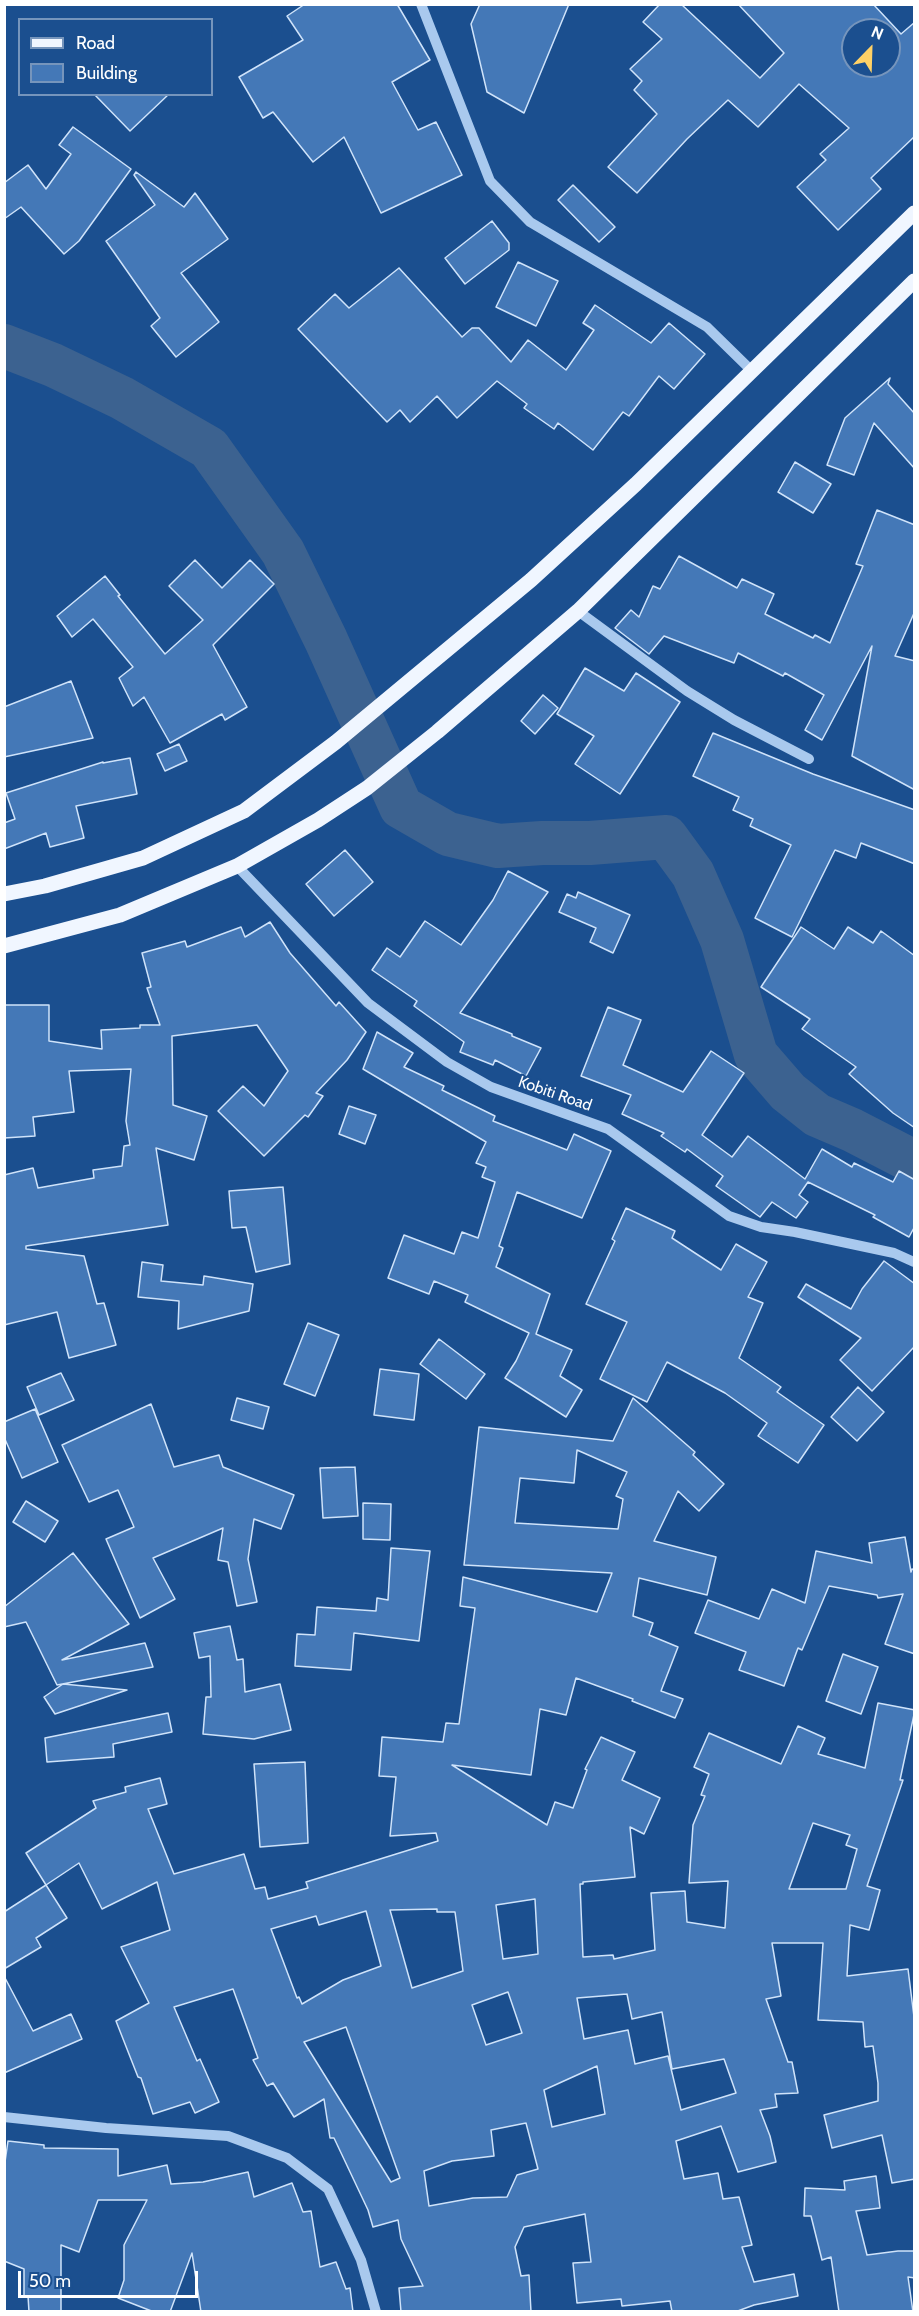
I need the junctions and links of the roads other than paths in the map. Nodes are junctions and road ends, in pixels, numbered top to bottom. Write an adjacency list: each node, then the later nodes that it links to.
1 (421, 4): 4 (street)
2 (915, 213): 4 (main road)
3 (915, 281): 5 (main road)
4 (753, 372): 8 (main road)
5 (578, 611): 6 (street); 7 (main road)
6 (809, 759)
7 (237, 866): 9 (main road); 10 (street, Kobiti Road)
8 (4, 894)
9 (4, 946)
10 (915, 1262)
11 (4, 2117): 12 (street)
12 (376, 2312)

